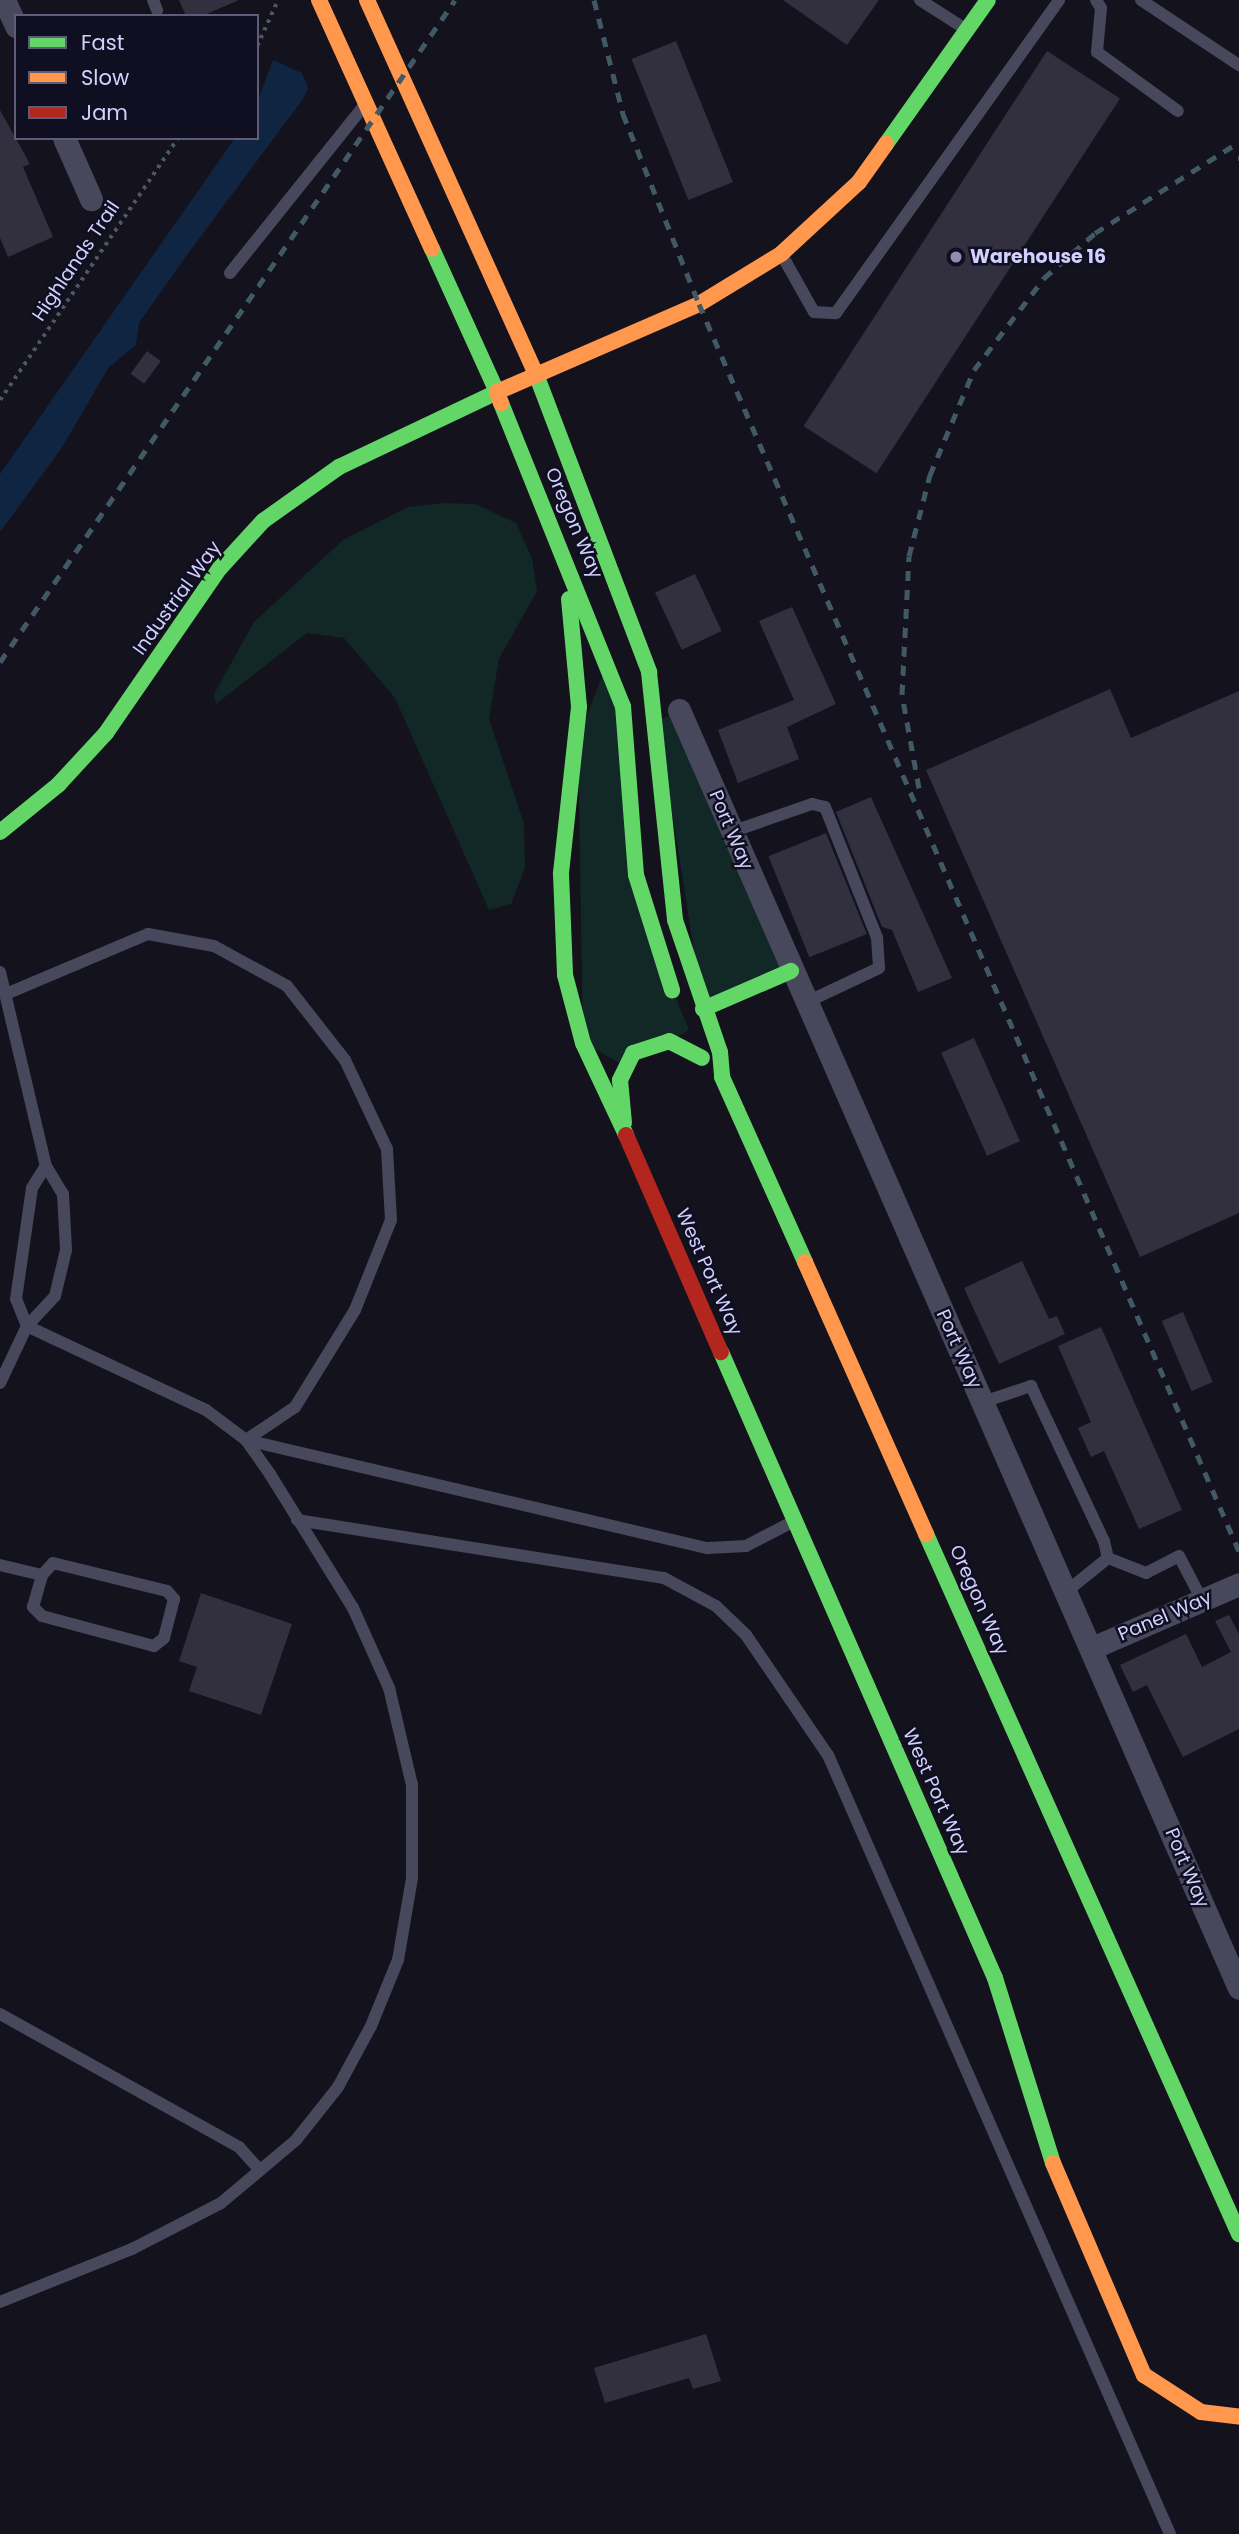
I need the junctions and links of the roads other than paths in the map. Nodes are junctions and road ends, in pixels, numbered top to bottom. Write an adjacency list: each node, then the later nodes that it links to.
1 (4, 0): 9 (street)
2 (319, 0): 12 (main road, Oregon Way)
3 (367, 0): 18 (main road, Oregon Way)
4 (920, 0): 10 (lane)
5 (988, 0): 10 (main road, Industrial Way)
6 (1059, 0): 16 (lane)
7 (1096, 0): 13 (lane)
8 (1142, 0): 11 (lane)
9 (14, 22)
10 (967, 30): 16 (main road, Industrial Way)
11 (1239, 65)
12 (365, 105): 17 (lane); 19 (main road, Oregon Way)
13 (1178, 111)
14 (65, 140): 15 (street)
15 (91, 200)
16 (781, 254): 18 (main road, Industrial Way)
17 (230, 273)
18 (536, 374): 19 (main road, Industrial Way); 29 (main road, Oregon Way)
19 (497, 392): 20 (main road, Oregon Way); 22 (main road, Industrial Way)
20 (563, 551): 28 (main road, Oregon Way); 33 (main road, West Port Way)
21 (679, 710): 23 (street, Port Way)
22 (0, 832)
23 (731, 832): 24 (street, Port Way); 27 (lane)
24 (791, 971): 27 (street, Port Way); 29 (main road)
25 (0, 972): 26 (lane)
26 (6, 994): 34 (lane); 38 (lane)
27 (805, 1003): 37 (street, Port Way)
28 (679, 1007)
29 (703, 1009): 32 (main road, Oregon Way)
30 (689, 1030): 31 (main road, Oregon Way)
31 (702, 1058): 32 (main road, Oregon Way); 33 (main road)
32 (722, 1077): 51 (main road, Oregon Way)
33 (626, 1135): 40 (main road, West Port Way)
34 (46, 1167): 35 (lane); 35 (lane)
35 (27, 1326): 36 (lane); 38 (lane)
36 (0, 1383)
37 (983, 1402): 41 (lane); 45 (street, Port Way)
38 (246, 1440): 39 (lane); 40 (lane)
39 (297, 1520): 50 (lane); 54 (lane)
40 (794, 1521): 53 (main road, West Port Way)
41 (1108, 1558): 45 (lane); 46 (lane)
42 (0, 1565): 43 (lane)
43 (42, 1575): 43 (lane)
44 (1239, 1584): 46 (street, Panel Way)
45 (1067, 1591): 47 (street, Port Way)
46 (1202, 1600): 47 (street, Panel Way)
47 (1092, 1648): 48 (street, Port Way)
48 (1239, 1988)
49 (0, 2014): 50 (lane)
50 (261, 2170): 52 (lane)
51 (1239, 2234)
52 (0, 2302)
53 (1239, 2417)
54 (1170, 2534)

